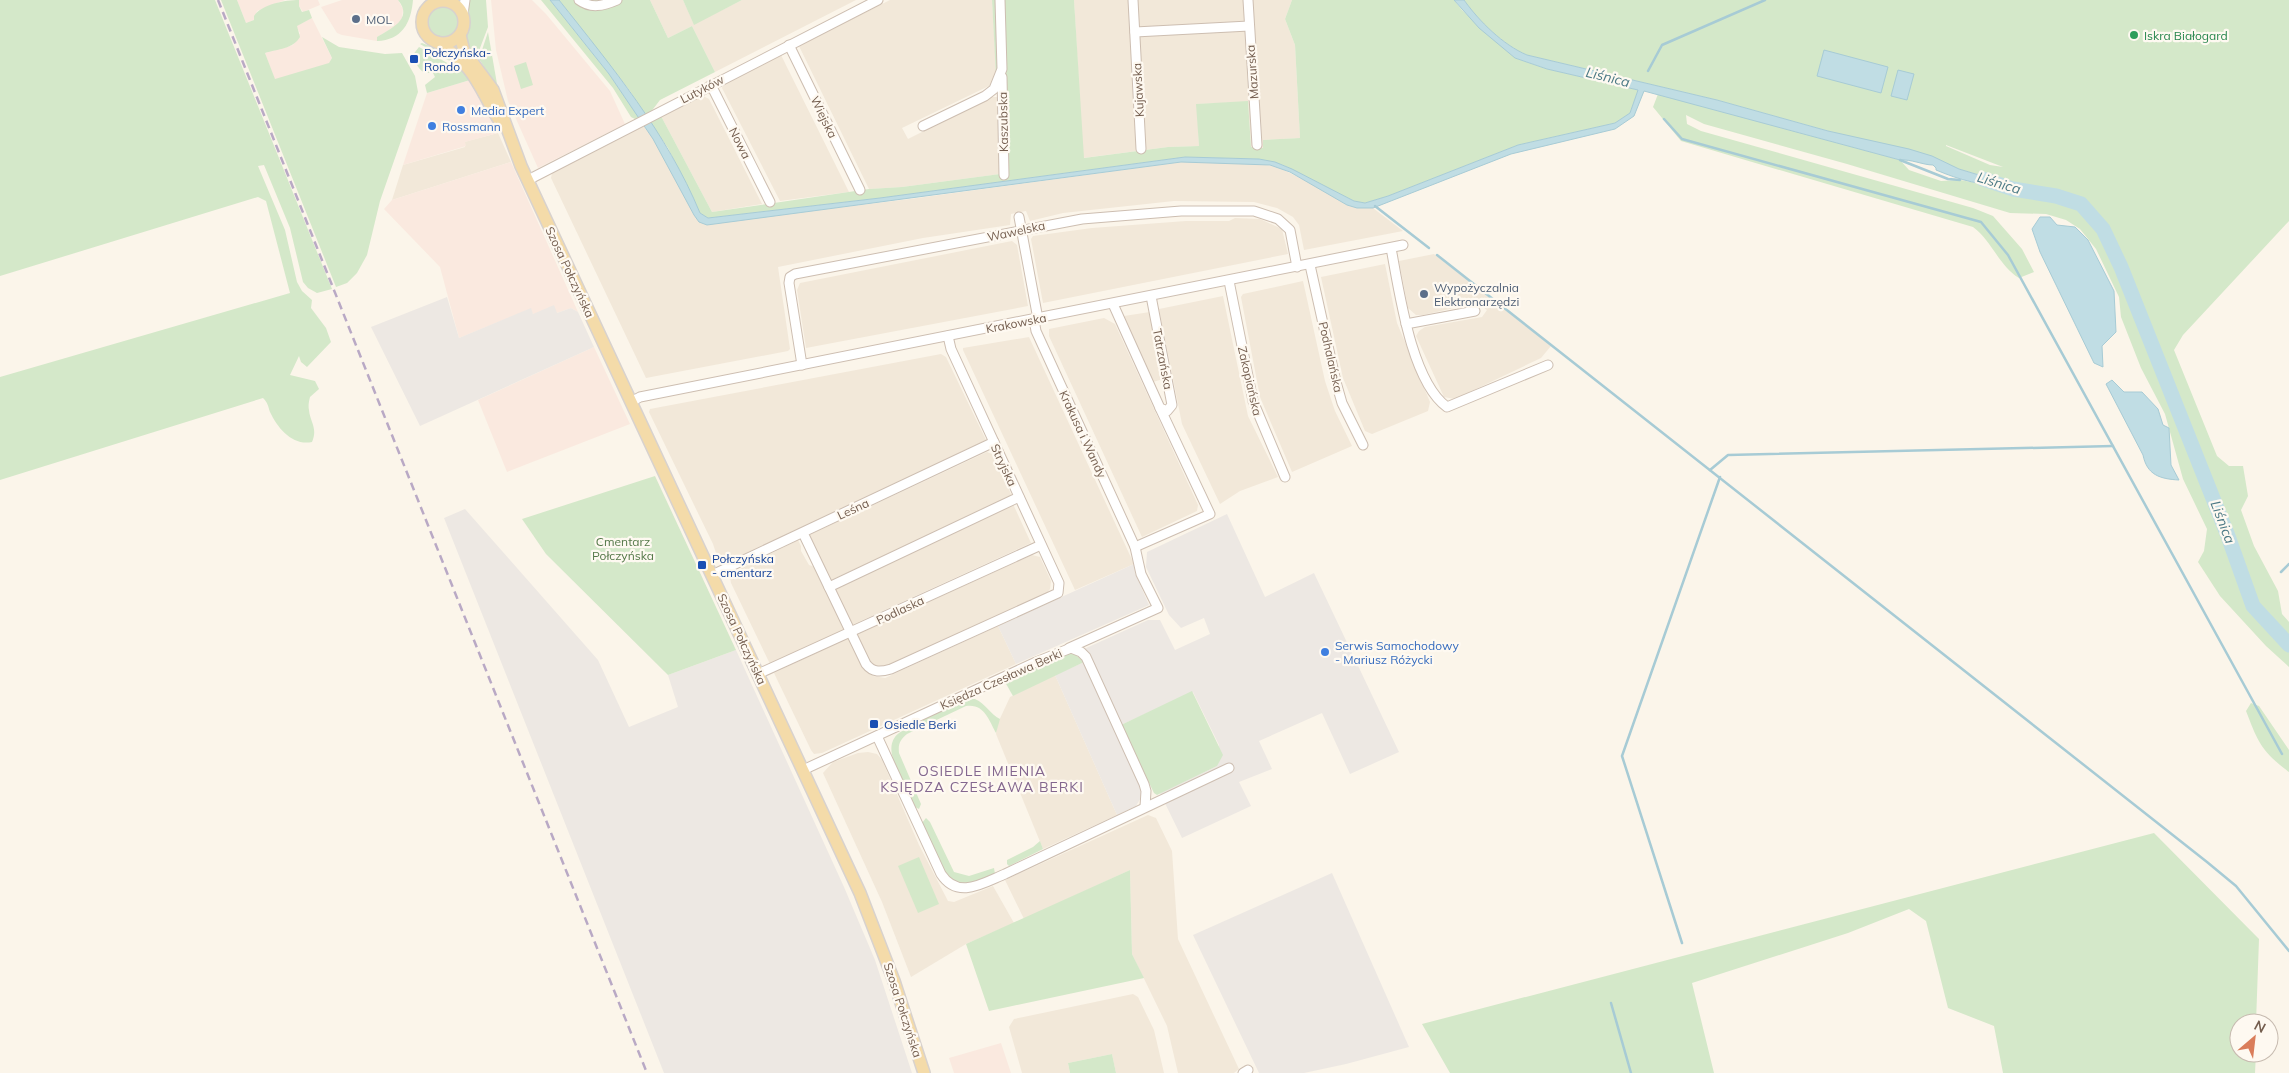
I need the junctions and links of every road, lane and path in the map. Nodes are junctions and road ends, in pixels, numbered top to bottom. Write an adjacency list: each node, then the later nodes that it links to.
1 (465, 0): 10 (street)
2 (579, 0): 3 (street)
3 (617, 0)
4 (878, 0): 15 (street, Lutyków)
5 (1000, 0): 16 (street, Kaszubska)
6 (1133, 0): 12 (street, Kujawska)
7 (1248, 0): 11 (street, Mazurska)
8 (448, 1): 9 (main road); 10 (main road)
9 (427, 4): 14 (main road)
10 (463, 14): 13 (main road)
11 (1249, 26): 12 (street); 20 (street, Mazurska)
12 (1135, 32): 21 (street, Kujawska)
13 (460, 35): 14 (main road); 19 (main road, Szosa Połczyńska)
14 (438, 42): 19 (main road, Szosa Połczyńska)
15 (789, 45): 17 (street, Lutyków); 24 (street, Wiejska)
16 (1002, 69): 18 (street, Kaszubska); 22 (street, Kaszubska)
17 (711, 85): 23 (street, Lutyków); 25 (street, Nowa)
18 (923, 126)
19 (506, 129): 23 (main road, Szosa Połczyńska)
20 (1257, 144)
21 (1141, 149)
22 (1004, 175)
23 (528, 180): 41 (main road, Szosa Połczyńska)
24 (860, 190)
25 (770, 202)
26 (1019, 216): 27 (street, Krakusa i Wandy)
27 (1022, 231): 31 (street, Wawelska); 36 (street, Krakusa i Wandy); 39 (street, Wawelska)
28 (1403, 245): 29 (street, Krakowska)
29 (1391, 248): 30 (street, Krakowska); 37 (street)
30 (1310, 265): 31 (street, Krakowska); 44 (street, Podhalańska)
31 (1297, 267): 32 (street, Krakowska)
32 (1229, 281): 33 (street, Krakowska); 45 (street, Zakopiańska)
33 (1150, 296): 34 (street, Krakowska); 42 (street, Tatrzańska)
34 (1113, 304): 36 (street, Krakowska); 42 (street, Tatrzańska)
35 (1475, 311): 37 (street)
36 (1036, 319): 38 (street, Krakowska); 49 (street, Krakusa i Wandy)
37 (1406, 324): 40 (street)
38 (948, 336): 39 (street, Krakowska); 43 (street, Stryjska)
39 (802, 365): 41 (street, Krakowska)
40 (1548, 365)
41 (630, 402): 50 (main road, Szosa Połczyńska)
42 (1160, 408): 49 (street, Tatrzańska)
43 (994, 442): 46 (street, Stryjska); 47 (street, Leśna)
44 (1362, 445)
45 (1285, 477)
46 (1019, 497): 48 (street, Stryjska); 51 (street)
47 (803, 533): 50 (street, Leśna); 51 (street)
48 (1041, 545): 52 (street, Podlaska); 52 (street, Stryjska)
49 (1135, 547): 53 (street, Krakusa i Wandy)
50 (712, 575): 54 (main road, Szosa Połczyńska)
51 (829, 587): 52 (street)
52 (850, 633): 54 (street, Podlaska)
53 (1066, 650): 55 (street, Księdza Czesława Berki); 58 (street, Księdza Czesława Berki)
54 (758, 674): 57 (main road, Szosa Połczyńska)
55 (876, 736): 57 (street, Księdza Czesława Berki); 58 (street)
56 (1229, 768): 58 (street)
57 (802, 770): 59 (main road, Szosa Połczyńska)
58 (1145, 807)
59 (924, 1073)

